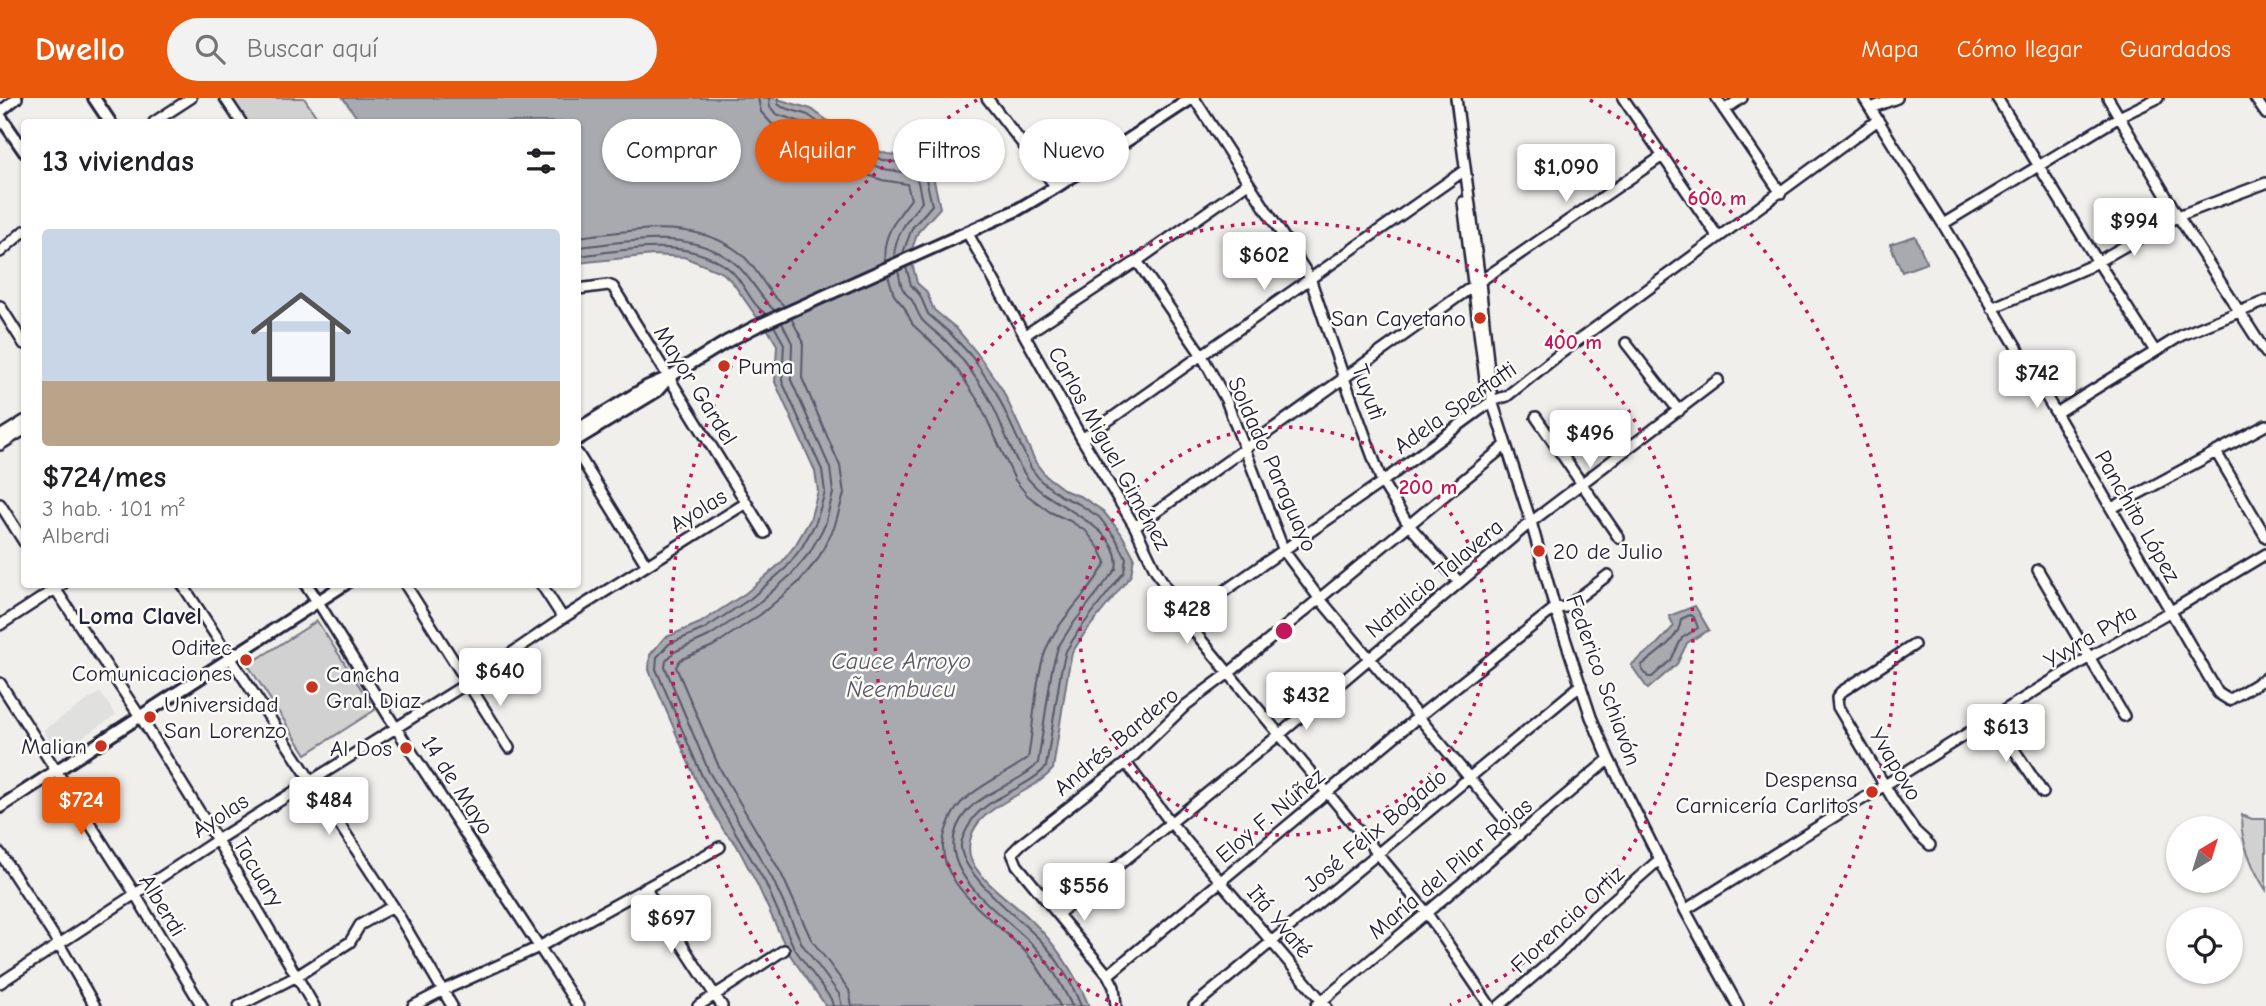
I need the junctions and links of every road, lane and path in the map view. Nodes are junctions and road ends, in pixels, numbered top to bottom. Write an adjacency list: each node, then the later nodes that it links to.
1 (17, 98): 20 (street)
2 (94, 98): 23 (main road)
3 (191, 98): 24 (street)
4 (225, 98): 25 (street)
5 (987, 98): 33 (street)
6 (1193, 98): 31 (street, Tuyutì); 33 (main road)
7 (1451, 98): 30 (street, Federico Schiavón)
8 (1456, 98): 30 (street, Federico Schiavón)
9 (1623, 98): 28 (street)
10 (1716, 98): 19 (street)
11 (1742, 98): 19 (street)
12 (1864, 98): 18 (street, Panchito López)
13 (1896, 98): 18 (street)
14 (1997, 98): 29 (street)
15 (2108, 98): 22 (street)
16 (2255, 98): 21 (street)
17 (2153, 99): 22 (street)
18 (1871, 108): 26 (street, Panchito López)
19 (1724, 110): 34 (street)
20 (0, 114): 27 (main road)
21 (2266, 114)
22 (2120, 116): 29 (street); 35 (street)
23 (108, 119)
24 (159, 119)
25 (239, 119)
26 (1878, 120): 34 (street, Adela Spertatti); 36 (street, Panchito López)
27 (21, 146)
28 (1661, 156): 39 (street); 44 (street)
29 (2039, 166): 36 (street); 42 (street)
30 (1462, 172): 43 (street); 44 (street, Federico Schiavón)
31 (1248, 183): 41 (street); 43 (street, Tuyutì)
32 (2266, 183): 35 (street)
33 (1056, 187): 37 (main road)
34 (1781, 193): 39 (street, Adela Spertatti)
35 (2178, 216): 42 (street); 49 (street)
36 (1943, 224): 48 (street, Panchito López)
37 (967, 232): 50 (street, Carlos Miguel Giménez); 56 (main road)
38 (21, 234): 40 (street)
39 (1718, 237): 59 (street, Adela Spertatti)
40 (0, 252)
41 (1138, 261): 50 (street); 55 (street, Soldado Paraguayo)
42 (2098, 262): 48 (street); 53 (street)
43 (1310, 278): 55 (street); 57 (street, Tuyutì)
44 (1477, 284): 57 (street); 59 (street, Federico Schiavón)
45 (581, 289): 56 (street, Mayor Gardel)
46 (2266, 300): 49 (street)
47 (0, 306): 51 (street)
48 (1992, 307): 61 (street, Panchito López)
49 (2239, 312): 53 (street); 54 (street)
50 (1025, 335): 69 (street, Carlos Miguel Giménez)
51 (21, 339)
52 (1626, 343): 60 (street)
53 (2155, 351): 61 (street)
54 (2266, 353)
55 (1201, 354): 69 (street); 72 (street, Soldado Paraguayo)
56 (669, 377): 65 (main road); 68 (main road); 77 (street, Mayor Gardel)
57 (1343, 378): 72 (street); 75 (street, Tuyutì)
58 (1718, 380): 60 (street, Natalicio Talavera)
59 (1492, 401): 71 (street, Federico Schiavón); 75 (street, Adela Spertatti)
60 (1679, 411): 76 (street, Natalicio Talavera)
61 (2056, 413): 79 (street, Panchito López)
62 (1536, 417): 76 (street)
63 (21, 423): 67 (street)
64 (2266, 425): 73 (street)
65 (581, 427)
66 (21, 432): 70 (street)
67 (0, 436)
68 (581, 437)
69 (1082, 439): 82 (street, Carlos Miguel Giménez)
70 (0, 445)
71 (1506, 445): 80 (street, Federico Schiavón); 81 (street, Andrés Bardero)
72 (1245, 447): 82 (street); 87 (street, Soldado Paraguayo)
73 (2216, 452): 79 (street); 85 (street)
74 (581, 459): 89 (street)
75 (1382, 482): 81 (street, Tuyutì); 87 (street, Adela Spertatti)
76 (1581, 484): 80 (street, Natalicio Talavera); 86 (street)
77 (747, 503): 83 (street, Mayor Gardel); 89 (street, Ayolas)
78 (0, 504): 84 (street)
79 (2112, 509): 105 (street, Panchito López)
80 (1531, 522): 92 (street, Natalicio Talavera); 104 (street, Federico Schiavón)
81 (1408, 524): 92 (street, Tuyutì); 102 (street, Andrés Bardero)
82 (1135, 527): 108 (street, Carlos Miguel Giménez)
83 (765, 533)
84 (21, 537)
85 (2266, 537)
86 (1619, 538)
87 (1284, 551): 102 (street, Soldado Paraguayo); 108 (street, Adela Spertatti)
88 (2266, 554): 105 (street, Yvyra Pyta)
89 (646, 564): 107 (street, Ayolas)
90 (2038, 570): 113 (street)
91 (1608, 575): 104 (street, Eloy F. Núñez)
92 (1459, 582): 112 (street, Natalicio Talavera)
93 (52, 588): 106 (street)
94 (52, 588): 109 (street)
95 (56, 588): 119 (street, Tacuary)
96 (186, 588): 111 (street)
97 (309, 588): 103 (main road, 14 de Mayo)
98 (328, 588): 103 (main road)
99 (337, 588): 103 (main road)
100 (407, 588): 117 (street)
101 (543, 588): 107 (street)
102 (1319, 598): 112 (street, Soldado Paraguayo); 114 (street, Andrés Bardero)
103 (316, 599): 111 (main road); 123 (street, 14 de Mayo)
104 (1555, 608): 118 (street, Federico Schiavón); 121 (street, Eloy F. Núñez)
105 (2171, 611): 113 (street, Yvyra Pyta); 115 (street, Panchito López)
106 (0, 618)
107 (562, 618): 117 (street, Ayolas)
108 (1184, 619): 114 (street, Carlos Miguel Giménez)
109 (0, 625)
110 (1914, 645): 131 (street, Yvapovo)
111 (230, 656): 119 (main road); 130 (street)
112 (1370, 657): 121 (street, Soldado Paraguayo); 124 (street, Natalicio Talavera)
113 (2088, 657): 120 (street); 122 (street, Yvyra Pyta)
114 (1229, 673): 124 (street, Carlos Miguel Giménez); 127 (street, Andrés Bardero)
115 (2266, 678)
116 (0, 683): 128 (street, Alberdi)
117 (466, 684): 123 (street, Ayolas); 125 (street)
118 (1581, 685): 126 (street, Federico Schiavón); 129 (street, José Félix Bogado)
119 (139, 715): 128 (main road); 138 (street, Tacuary)
120 (2124, 716)
121 (1418, 717): 129 (street, Soldado Paraguayo); 132 (street, Eloy F. Núñez)
122 (1993, 718): 131 (street, Yvyra Pyta); 133 (street)
123 (396, 728): 130 (street, Ayolas); 153 (street, 14 de Mayo)
124 (1279, 735): 132 (street, Carlos Miguel Giménez); 136 (street, Natalicio Talavera)
125 (509, 748)
126 (1609, 759): 137 (street, María del Pilar Rojas); 143 (street, Federico Schiavón)
127 (1126, 763): 136 (street, Itá Yvaté); 150 (street, Andrés Bardero)
128 (56, 768): 134 (main road); 135 (main road); 146 (street, Alberdi)
129 (1468, 776): 137 (street, Soldado Paraguayo); 142 (street, José Félix Bogado)
130 (310, 781): 138 (street, Ayolas); 147 (street)
131 (1885, 785): 139 (street, Yvapovo); 148 (street, Yvyra Pyta)
132 (1328, 793): 142 (street, Carlos Miguel Giménez); 144 (street, Eloy F. Núñez)
133 (2043, 793)
134 (0, 799)
135 (0, 807)
136 (1171, 823): 144 (street, Itá Yvaté); 150 (street, Natalicio Talavera)
137 (1518, 836): 149 (street, María del Pilar Rojas)
138 (217, 840): 146 (street, Ayolas); 156 (street, Tacuary)
139 (1930, 845)
140 (720, 847): 145 (street)
141 (0, 853): 152 (street)
142 (1378, 853): 149 (street, Carlos Miguel Giménez); 151 (street, José Félix Bogado)
143 (1660, 859): 148 (street, Federico Schiavón); 173 (street, Florencia Ortiz)
144 (1221, 881): 151 (street, Itá Yvaté); 155 (street, Eloy F. Núñez)
145 (645, 888): 153 (street); 159 (street)
146 (135, 894): 152 (street, Ayolas); 162 (street, Alberdi)
147 (393, 906): 156 (street); 158 (street)
148 (1685, 910): 174 (street, Federico Schiavón)
149 (1426, 912): 160 (street, María del Pilar Rojas); 172 (street, Carlos Miguel Giménez)
150 (1058, 914): 155 (street)
151 (1272, 942): 160 (street, Itá Yvaté); 171 (street, José Félix Bogado)
152 (59, 944): 157 (street, Ayolas); 161 (street)
153 (540, 947): 158 (street); 167 (street, 14 de Mayo)
154 (784, 950): 159 (street)
155 (1108, 975): 170 (street)
156 (297, 976): 163 (street); 164 (street, Tacuary)
157 (0, 983)
158 (444, 990): 165 (street); 166 (street)
159 (715, 995): 168 (street); 169 (street)
160 (1322, 1004)
161 (95, 1006)
162 (202, 1006)
163 (239, 1006)
164 (314, 1006)
165 (413, 1006)
166 (452, 1006)
167 (578, 1006)
168 (698, 1006)
169 (722, 1006)
170 (1116, 1006)
171 (1194, 1006)
172 (1490, 1006)
173 (1499, 1006)
174 (1738, 1006)

